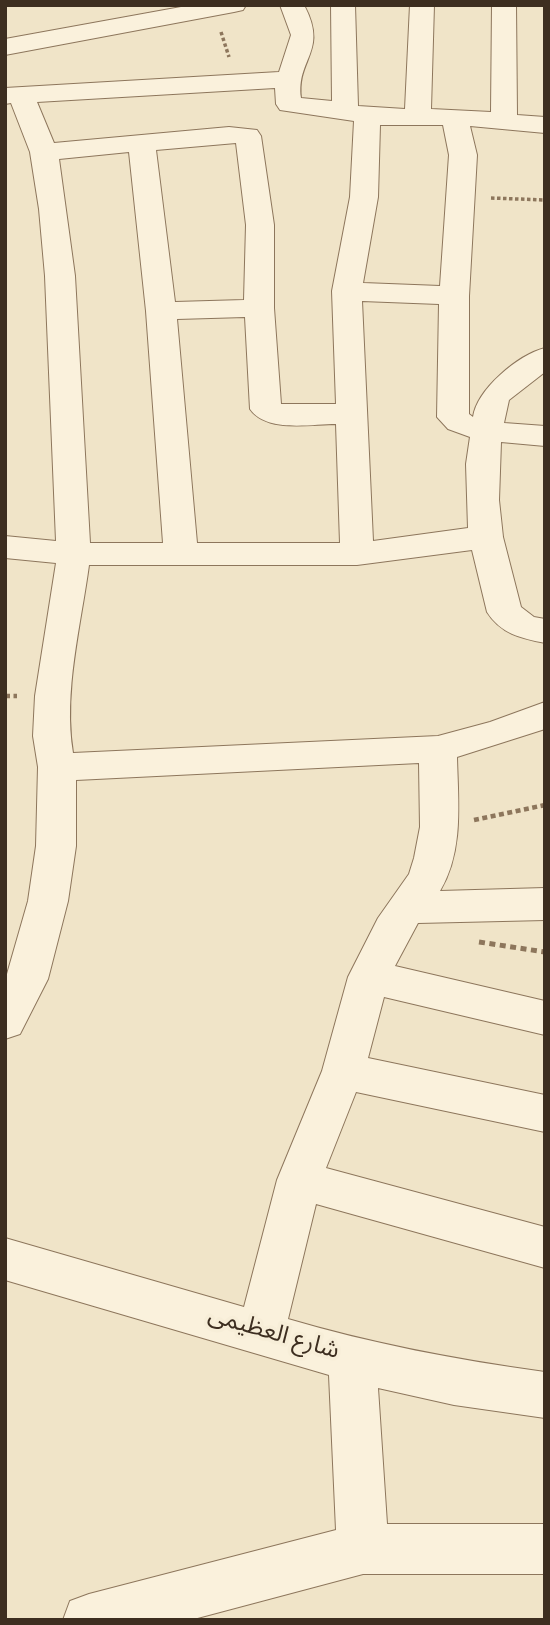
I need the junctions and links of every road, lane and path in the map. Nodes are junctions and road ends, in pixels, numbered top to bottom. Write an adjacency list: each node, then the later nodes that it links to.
1 (234, 5): 6 (street)
2 (292, 5): 8 (street)
3 (343, 5): 11 (street)
4 (422, 5): 12 (street)
5 (504, 5): 14 (street)
6 (209, 10): 7 (street); 9 (path)
7 (5, 47)
8 (290, 79): 9 (street); 11 (street)
9 (235, 83): 10 (street)
10 (13, 96): 17 (street)
11 (356, 114): 12 (street); 20 (street)
12 (418, 116): 13 (street)
13 (455, 117): 14 (street); 18 (street)
14 (504, 121): 15 (street)
15 (545, 125)
16 (142, 144): 17 (street); 22 (street); 23 (street)
17 (44, 152): 30 (street)
18 (459, 197): 19 (path); 21 (street)
19 (545, 200)
20 (347, 291): 21 (street); 25 (street)
21 (454, 296): 26 (street)
22 (259, 308): 23 (street); 25 (street)
23 (161, 311): 31 (street)
24 (545, 357): 26 (street)
25 (352, 414): 32 (street)
26 (486, 430): 27 (street); 28 (street)
27 (545, 436)
28 (486, 537): 32 (street); 33 (street)
29 (5, 547): 30 (street)
30 (74, 554): 31 (street); 36 (street)
31 (181, 554): 32 (street)
32 (357, 554)
33 (545, 631)
34 (545, 715): 35 (street)
35 (438, 749): 36 (street); 38 (street)
36 (57, 767): 43 (street)
37 (545, 805): 38 (path)
38 (439, 827): 40 (street)
39 (545, 904): 40 (street)
40 (407, 908): 41 (street)
41 (369, 977): 42 (street); 44 (street)
42 (545, 1018)
43 (5, 1022)
44 (343, 1071): 45 (street); 46 (street)
45 (545, 1114)
46 (299, 1180): 47 (street); 49 (street)
47 (545, 1248)
48 (5, 1259): 49 (street, شارع العظيمى)
49 (261, 1332): 50 (street, شارع العظيمى)
50 (352, 1360): 51 (street, شارع العظيمى); 52 (street)
51 (545, 1395)
52 (363, 1549): 53 (street); 54 (street)
53 (545, 1549)
54 (89, 1620)

